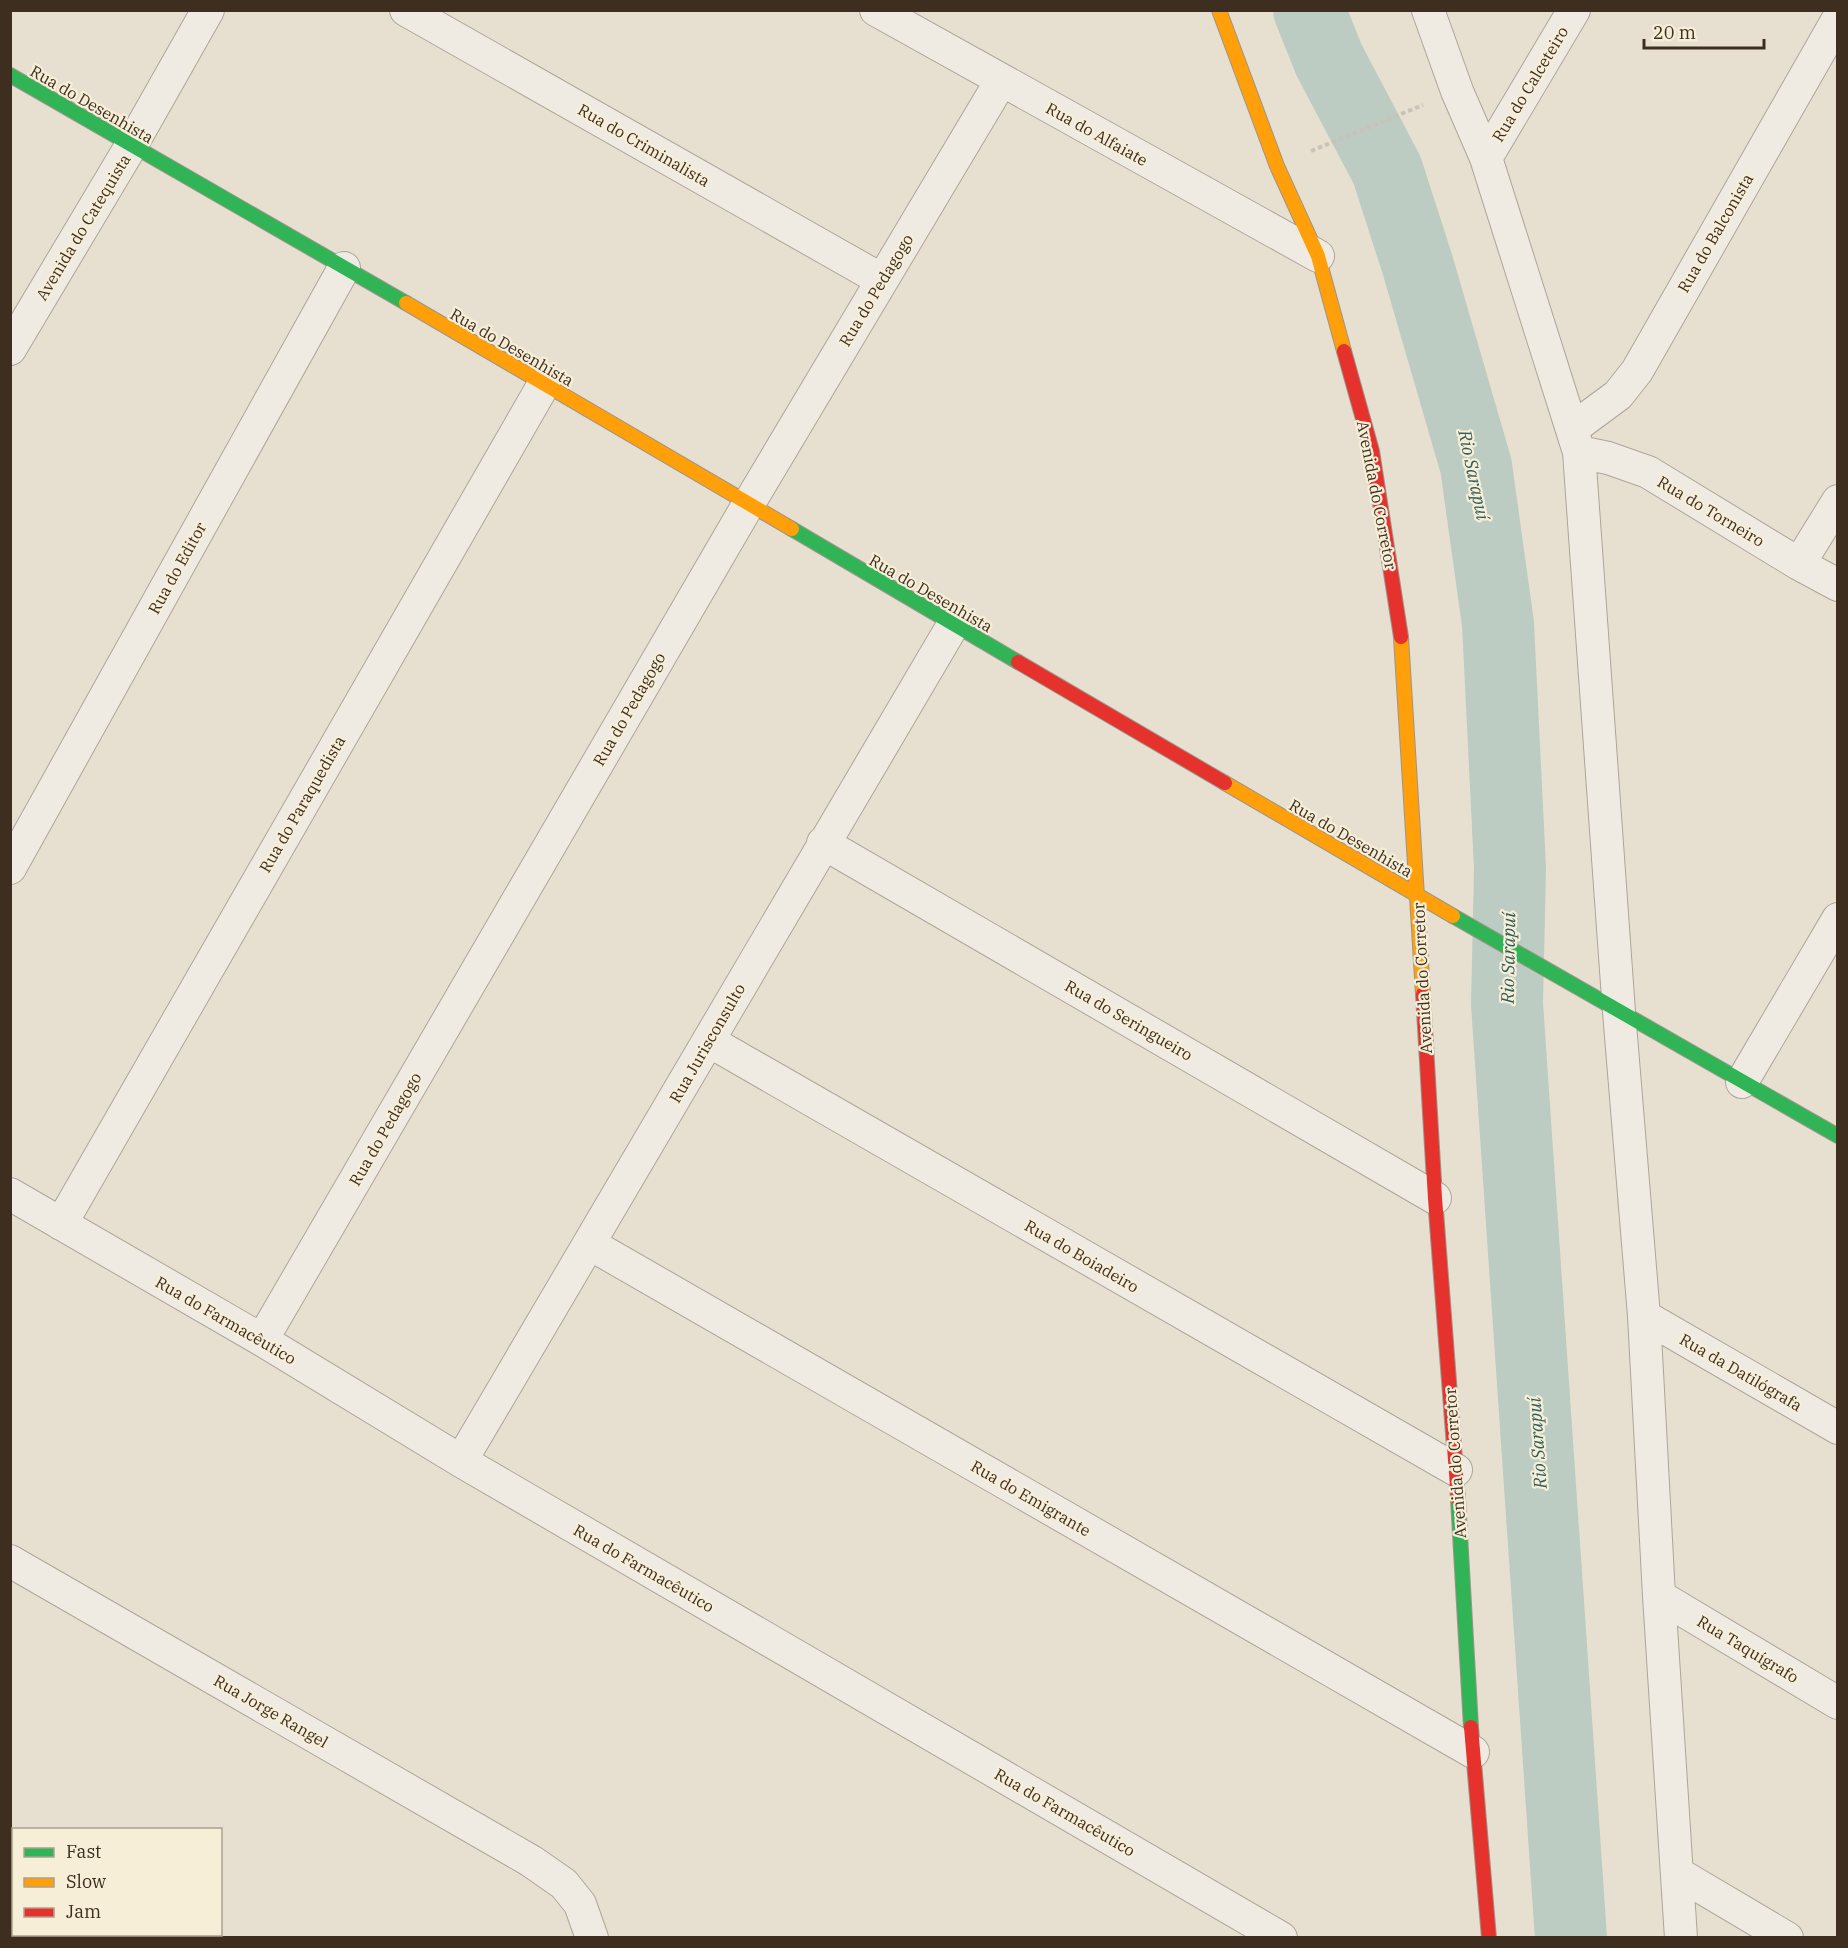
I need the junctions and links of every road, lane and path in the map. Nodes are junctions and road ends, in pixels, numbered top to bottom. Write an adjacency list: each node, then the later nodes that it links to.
1 (208, 10): 12 (street, Avenida do Catequista)
2 (406, 10): 16 (street, Rua do Criminalista)
3 (876, 10): 9 (street, Rua do Alfaiate)
4 (1220, 10): 14 (street, Avenida do Corretor)
5 (1428, 10): 13 (street)
6 (1574, 10): 13 (street, Rua do Calceteiro)
7 (1838, 19): 19 (street, Rua do Balconista)
8 (10, 75): 12 (street, Rua do Desenhista)
9 (1000, 81): 14 (street, Rua do Alfaiate); 16 (street, Rua do Pedagogo)
10 (1398, 114): 11 (path)
11 (1343, 138)
12 (131, 146): 15 (street, Rua do Desenhista); 17 (street, Avenida do Catequista)
13 (1486, 159): 19 (street)
14 (1318, 256): 27 (street, Avenida do Corretor)
15 (344, 268): 18 (street, Rua do Desenhista); 26 (street, Rua do Editor)
16 (882, 280): 21 (street, Rua do Pedagogo)
17 (10, 349)
18 (544, 384): 21 (street, Rua do Desenhista); 35 (street, Rua do Paraquedista)
19 (1576, 441): 22 (street, Rua do Torneiro); 29 (street)
20 (1838, 501): 22 (street)
21 (748, 505): 24 (street, Rua do Desenhista); 38 (street, Rua do Pedagogo)
22 (1799, 564): 23 (street, Rua do Torneiro)
23 (1838, 585)
24 (953, 625): 25 (street, Rua Jurisconsulto); 27 (street, Rua do Desenhista)
25 (823, 843): 30 (street, Rua Jurisconsulto); 34 (street, Rua do Seringueiro)
26 (10, 868)
27 (1417, 896): 29 (street, Rua do Desenhista); 34 (street, Avenida do Corretor)
28 (1838, 919): 31 (street)
29 (1619, 1012): 31 (street, Rua do Desenhista); 37 (street)
30 (709, 1041): 36 (street, Rua Jurisconsulto); 41 (street, Rua do Boiadeiro)
31 (1742, 1082): 32 (street, Rua do Desenhista)
32 (1838, 1136)
33 (10, 1194): 35 (street, Rua do Farmacêutico)
34 (1435, 1198): 41 (street, Avenida do Corretor)
35 (61, 1224): 38 (street, Rua do Farmacêutico)
36 (590, 1244): 40 (street, Rua Jurisconsulto); 45 (street, Rua do Emigrante)
37 (1644, 1316): 39 (street, Rua da Datilógrafa); 43 (street)
38 (262, 1340): 40 (street, Rua do Farmacêutico)
39 (1838, 1428)
40 (461, 1461): 48 (street, Rua do Farmacêutico)
41 (1456, 1470): 45 (street, Avenida do Corretor)
42 (10, 1562): 47 (street, Rua Jorge Rangel)
43 (1659, 1596): 44 (street, Rua Taquígrafo); 46 (street)
44 (1838, 1703)
45 (1473, 1752): 49 (street, Avenida do Corretor)
46 (1679, 1874): 50 (street); 51 (street)
47 (592, 1938)
48 (1281, 1938)
49 (1489, 1938)
50 (1681, 1938)
51 (1787, 1938)

